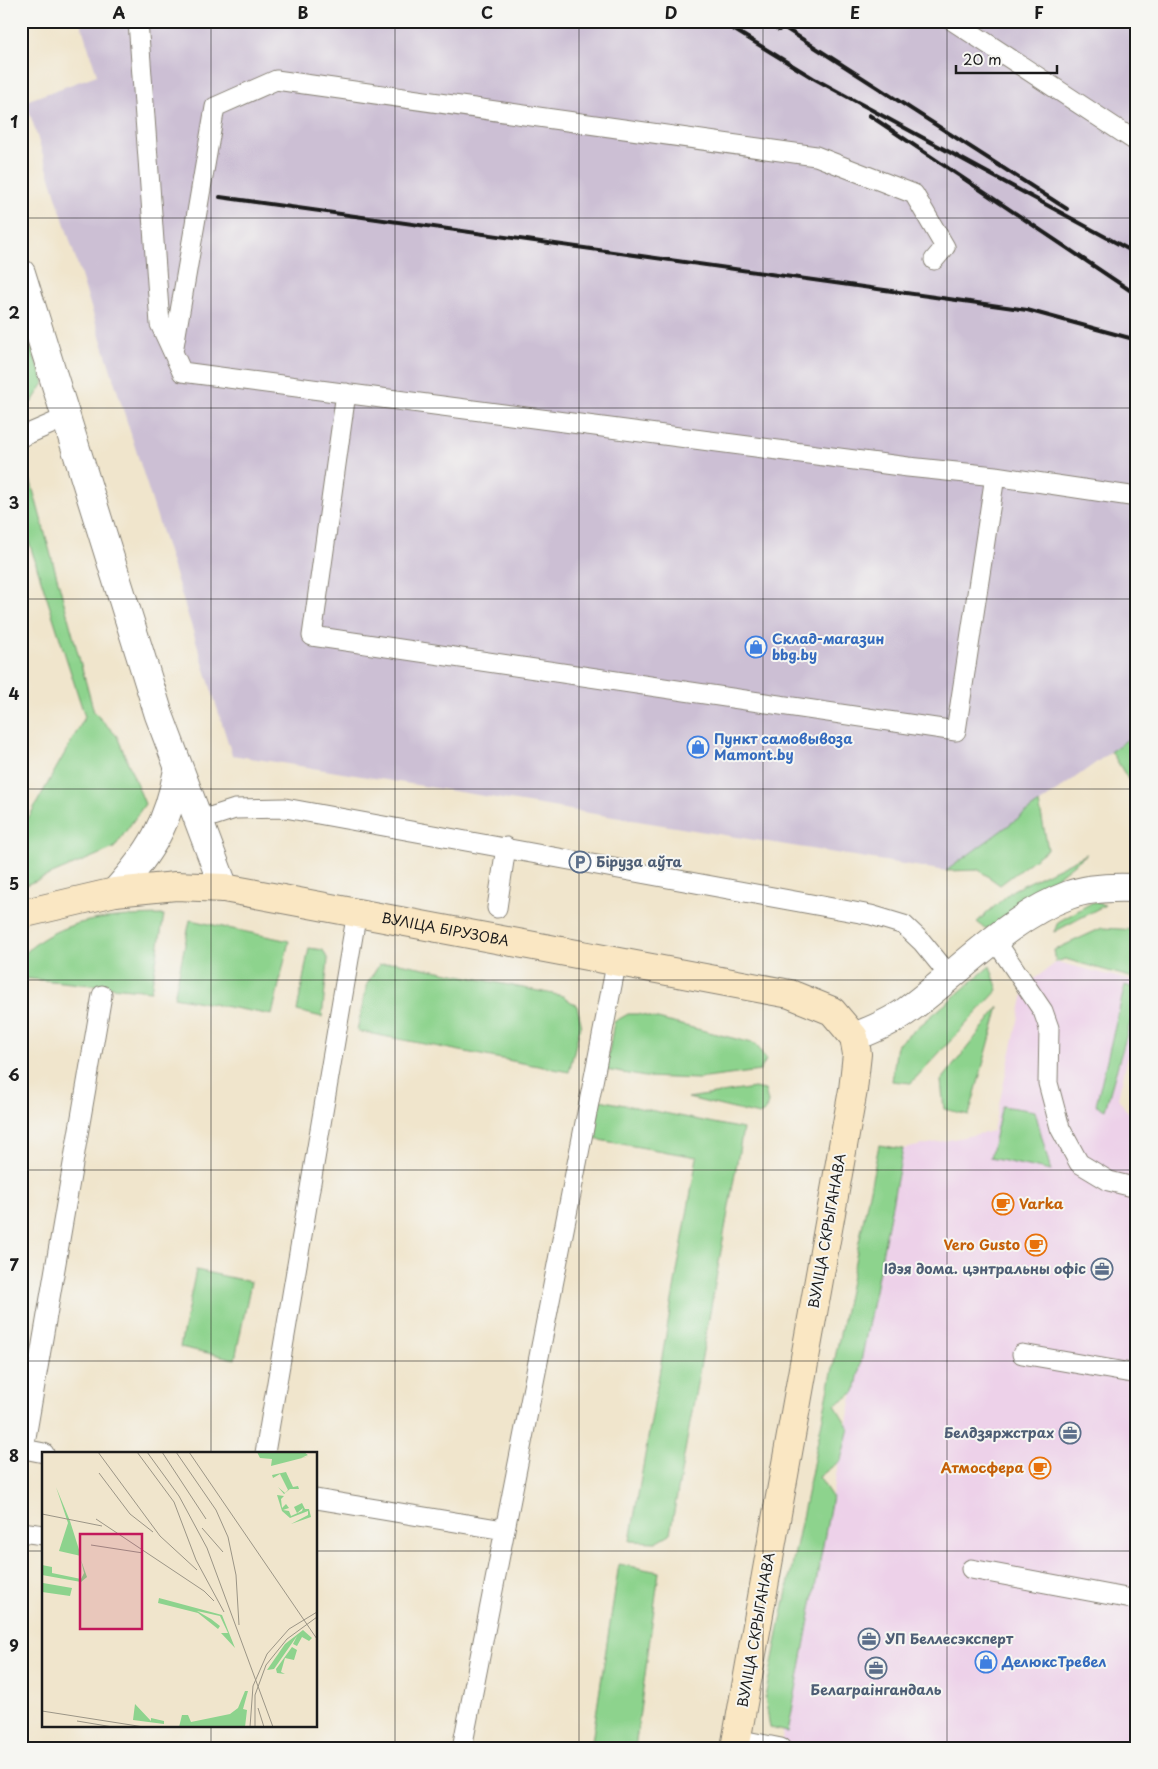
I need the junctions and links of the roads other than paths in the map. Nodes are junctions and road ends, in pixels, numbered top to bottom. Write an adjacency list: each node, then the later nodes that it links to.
1 (138, 21): 6 (lane)
2 (953, 21): 3 (lane)
3 (1137, 142)
4 (934, 260): 6 (lane)
5 (21, 273): 8 (street)
6 (173, 352): 7 (lane)
7 (346, 393): 10 (lane); 10 (lane)
8 (65, 418): 9 (lane); 12 (street)
9 (21, 437)
10 (995, 476): 11 (lane)
11 (1137, 497)
12 (178, 770): 13 (street); 17 (street)
13 (198, 821): 14 (lane); 15 (street)
14 (506, 846): 18 (lane); 23 (lane)
15 (224, 888): 17 (street, ВУЛІЦА БІРУЗОВА); 19 (street, ВУЛІЦА БІРУЗОВА)
16 (1137, 888): 21 (street)
17 (115, 892): 20 (street, ВУЛІЦА БІРУЗОВА)
18 (497, 908)
19 (357, 912): 22 (street, ВУЛІЦА БІРУЗОВА); 29 (lane)
20 (21, 914)
21 (995, 940): 23 (street); 26 (lane)
22 (617, 960): 25 (street, ВУЛІЦА БІРУЗОВА); 32 (lane)
23 (949, 975): 25 (street)
24 (102, 995): 30 (lane)
25 (854, 1037): 37 (street, ВУЛІЦА СКРЫГАНАВА)
26 (1137, 1188)
27 (1022, 1354): 28 (lane)
28 (1137, 1374)
29 (265, 1452)
30 (42, 1453)
31 (318, 1499): 32 (lane)
32 (504, 1530): 38 (lane)
33 (21, 1532): 34 (lane)
34 (42, 1535)
35 (971, 1569): 36 (lane)
36 (1137, 1600)
37 (735, 1744): 39 (lane)
38 (462, 1748)
39 (781, 1748)

